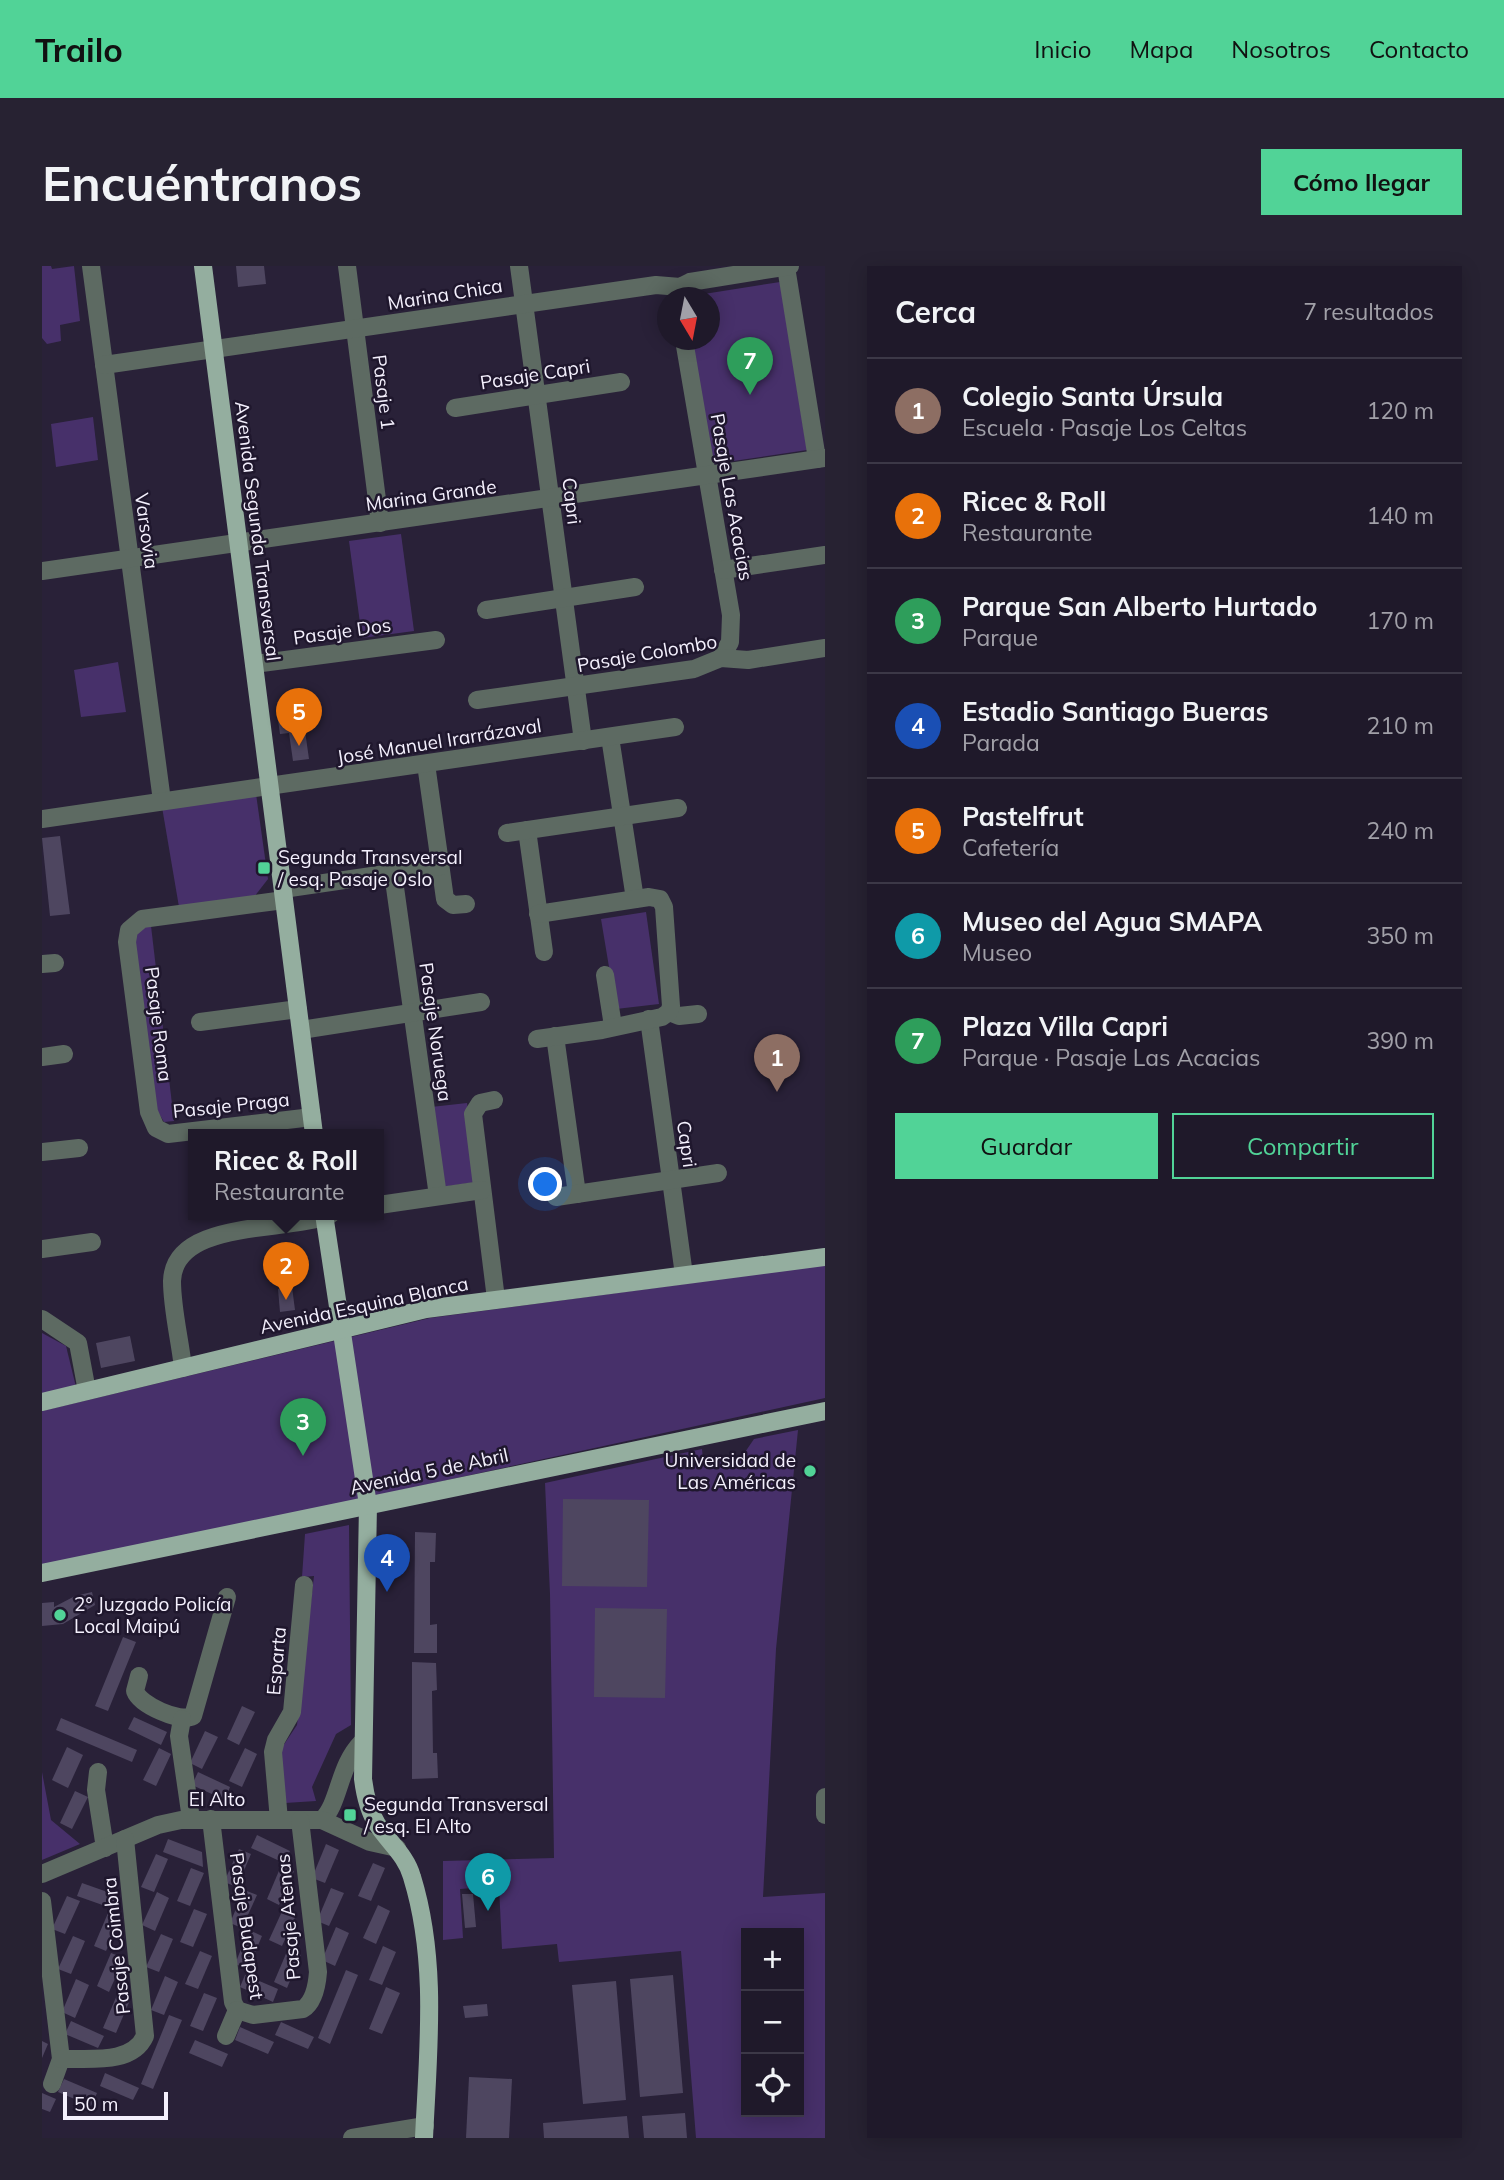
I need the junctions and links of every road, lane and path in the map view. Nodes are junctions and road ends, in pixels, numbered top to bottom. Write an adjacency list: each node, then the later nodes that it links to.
1 (91, 266): 12 (street, Varsovia)
2 (203, 266): 11 (main road, Avenida Segunda Transversal)
3 (347, 266): 9 (street, Pasaje 1)
4 (519, 266): 8 (street, Capri)
5 (781, 267): 7 (street, Marina Chica); 16 (street)
6 (663, 287): 8 (street, Marina Chica)
7 (684, 287)
8 (524, 303): 9 (street, Marina Chica); 14 (street, Capri)
9 (355, 329): 11 (street, Marina Chica); 19 (street, Pasaje 1)
10 (686, 350): 17 (street, Pasaje Las Acacias)
11 (214, 351): 12 (street, Marina Chica); 20 (main road, Avenida Segunda Transversal)
12 (104, 365): 22 (street, Varsovia)
13 (621, 382): 14 (street, Pasaje Capri)
14 (537, 395): 15 (street, Pasaje Capri); 18 (street, Capri)
15 (455, 408)
16 (821, 459): 17 (street, Marina Grande)
17 (707, 476): 18 (street, Marina Grande); 23 (street, Pasaje Las Acacias)
18 (550, 499): 19 (street, Marina Grande); 26 (street, Capri)
19 (380, 523): 20 (street, Marina Grande)
20 (238, 544): 22 (street, Marina Grande); 31 (main road, Avenida Segunda Transversal)
21 (824, 549): 23 (street)
22 (130, 559): 24 (street, Marina Grande); 39 (street, Varsovia)
23 (723, 570): 30 (street, Pasaje Las Acacias)
24 (42, 571)
25 (635, 587): 26 (street)
26 (564, 598): 27 (street); 32 (street, Capri)
27 (486, 610)
28 (436, 640): 31 (street, Pasaje Dos)
29 (825, 648): 30 (street, Pasaje Colombo)
30 (721, 658): 32 (street, Pasaje Colombo)
31 (254, 664): 38 (main road, Avenida Segunda Transversal)
32 (575, 686): 33 (street, Pasaje Colombo); 36 (street, Capri)
33 (477, 700)
34 (675, 727): 35 (street, José Manuel Irarrázaval)
35 (610, 737): 36 (street, José Manuel Irarrázaval); 41 (street)
36 (583, 741): 37 (street, José Manuel Irarrázaval)
37 (426, 764): 38 (street, José Manuel Irarrázaval); 45 (street)
38 (270, 788): 39 (street, José Manuel Irarrázaval); 47 (main road, Avenida Segunda Transversal)
39 (162, 801): 42 (street, José Manuel Irarrázaval)
40 (678, 808): 41 (street)
41 (622, 816): 43 (street); 48 (street)
42 (42, 819)
43 (527, 830): 44 (street); 50 (street)
44 (507, 833)
45 (440, 866): 46 (street); 49 (street)
46 (393, 873): 47 (street); 56 (street, Pasaje Noruega)
47 (283, 895): 54 (main road, Avenida Segunda Transversal); 66 (street, Pasaje Roma)
48 (635, 899): 50 (street); 55 (street)
49 (466, 904)
50 (538, 914): 51 (street)
51 (544, 952)
52 (605, 975): 60 (street)
53 (481, 1002): 56 (street)
54 (298, 1009): 59 (street); 61 (main road, Avenida Segunda Transversal)
55 (669, 1012): 57 (street); 58 (street)
56 (413, 1013): 61 (street); 75 (street, Pasaje Noruega)
57 (698, 1014)
58 (649, 1019): 60 (street); 72 (street, Capri)
59 (201, 1022)
60 (613, 1026): 74 (street)
61 (301, 1030): 65 (main road, Avenida Segunda Transversal)
62 (64, 1054): 63 (street)
63 (42, 1057)
64 (494, 1100): 73 (street, Pasaje Noruega)
65 (313, 1125): 67 (street, Pasaje Praga)
66 (156, 1128): 68 (street, Pasaje Praga)
67 (252, 1129)
68 (188, 1133)
69 (79, 1148): 70 (street)
70 (42, 1152)
71 (718, 1173): 72 (street)
72 (671, 1180): 74 (street); 83 (street, Capri)
73 (482, 1190): 75 (street); 84 (street, Pasaje Noruega)
74 (577, 1194): 76 (street)
75 (438, 1196): 77 (street)
76 (556, 1197)
77 (384, 1204)
78 (313, 1220): 87 (street)
79 (328, 1220): 86 (main road)
80 (92, 1242): 81 (street)
81 (42, 1249)
82 (825, 1257): 83 (main road, Avenida Esquina Blanca)
83 (684, 1275): 84 (main road, Avenida Esquina Blanca)
84 (496, 1299): 86 (main road, Avenida Esquina Blanca)
85 (42, 1319): 88 (street)
86 (344, 1329): 87 (main road, Avenida Esquina Blanca); 91 (main road)
87 (183, 1367): 88 (main road, Avenida Esquina Blanca)
88 (87, 1391): 89 (main road, Avenida Esquina Blanca)
89 (42, 1402)
90 (825, 1411): 91 (main road, Avenida 5 de Abril)
91 (368, 1505): 92 (main road, Avenida 5 de Abril); 97 (main road)
92 (42, 1573)
93 (304, 1585): 104 (street, Esparta)
94 (228, 1597): 96 (street)
95 (139, 1676): 96 (street)
96 (182, 1719): 101 (street)
97 (362, 1742): 103 (street); 108 (main road)
98 (98, 1772): 107 (street)
99 (825, 1797): 100 (street)
100 (825, 1815)
101 (191, 1819): 102 (street, El Alto); 106 (street, El Alto)
102 (211, 1819): 104 (street, El Alto); 111 (street, Pasaje Budapest)
103 (322, 1819): 105 (street, El Alto); 108 (street, El Alto)
104 (279, 1820): 105 (street, El Alto)
105 (300, 1820): 111 (street, Pasaje Atenas)
106 (125, 1839): 107 (street, El Alto); 113 (street, Pasaje Coimbra)
107 (105, 1847): 109 (street, El Alto)
108 (397, 1848): 115 (main road)
109 (42, 1874)
110 (42, 1900): 113 (street)
111 (237, 2010): 112 (street, Pasaje Budapest)
112 (226, 2036)
113 (61, 2059): 114 (street)
114 (52, 2084)
115 (425, 2132): 116 (street)
116 (352, 2138)

